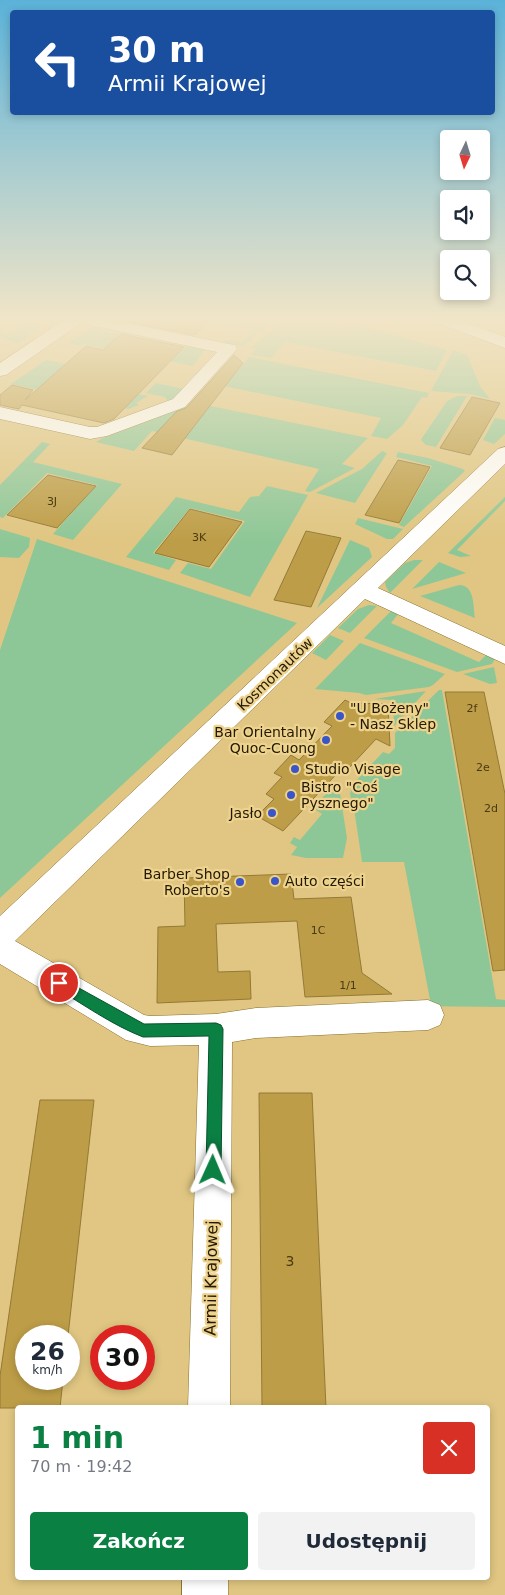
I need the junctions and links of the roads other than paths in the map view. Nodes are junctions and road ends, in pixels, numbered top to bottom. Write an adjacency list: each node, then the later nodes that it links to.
1 (188, 393): 2 (street)
2 (0, 413)
3 (505, 453): 4 (street, Kosmonautów)
4 (362, 590): 5 (street); 8 (street, Kosmonautów)
5 (468, 639): 6 (street); 7 (street)
6 (505, 640)
7 (505, 656)
8 (0, 935)
9 (0, 948): 11 (street)
10 (428, 1015): 11 (street)
11 (216, 1029): 12 (street, Armii Krajowej)
12 (209, 1405)
13 (205, 1580): 14 (street)
14 (205, 1595)

